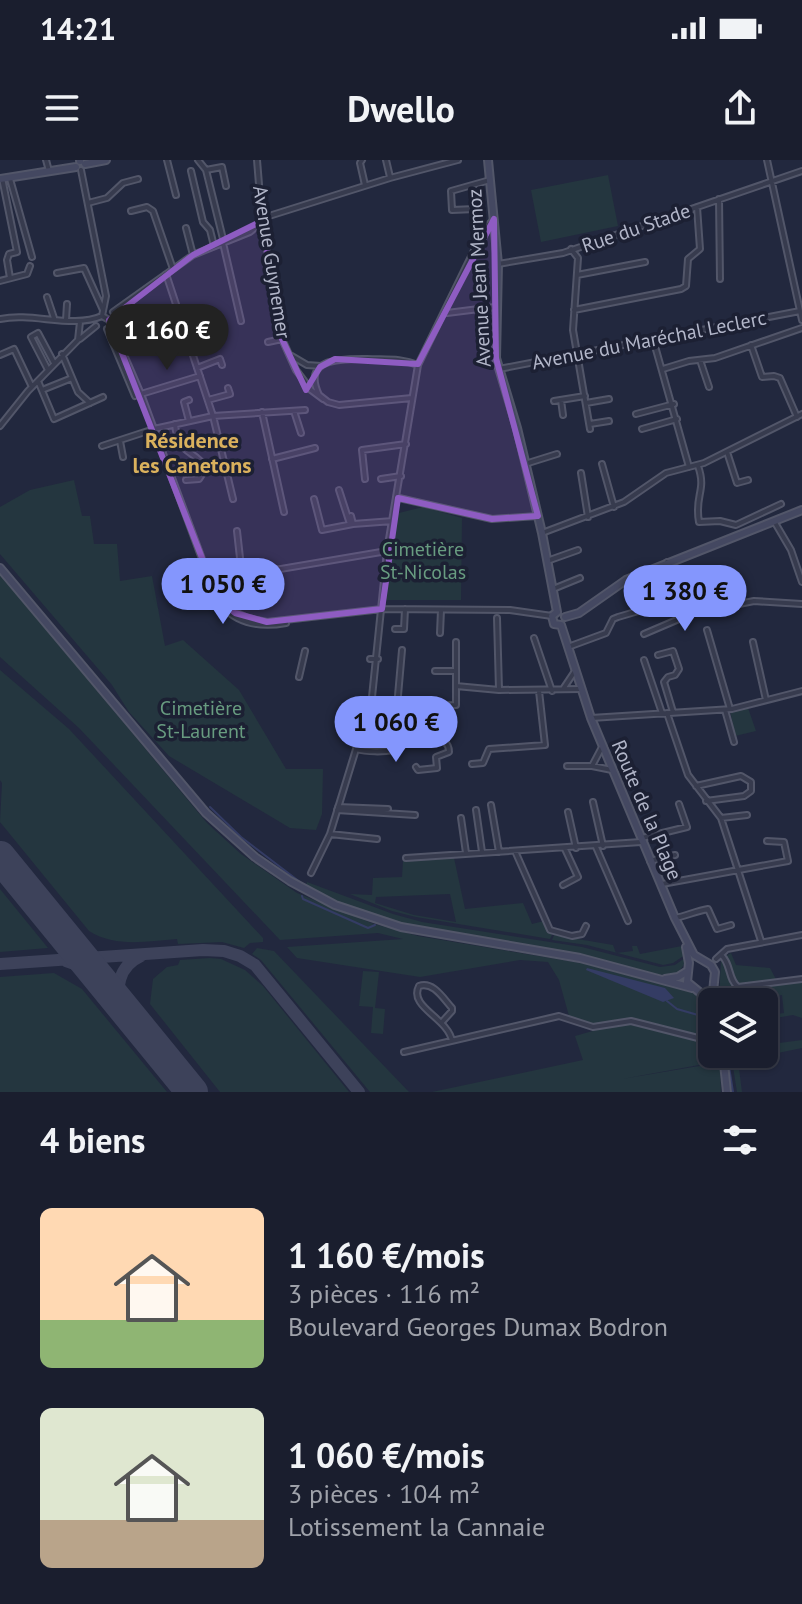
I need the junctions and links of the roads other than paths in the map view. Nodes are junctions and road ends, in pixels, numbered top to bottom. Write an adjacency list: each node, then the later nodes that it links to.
1 (46, 160): 14 (street)
2 (106, 160): 12 (street)
3 (167, 160): 24 (street)
4 (198, 160): 13 (street)
5 (257, 160): 31 (street, Avenue Guynemer)
6 (362, 160): 22 (street)
7 (386, 160): 18 (street)
8 (458, 160): 11 (street)
9 (488, 160): 20 (street, Avenue Jean Mermoz)
10 (767, 160): 21 (street)
11 (432, 163): 18 (street)
12 (80, 164): 14 (street); 26 (street)
13 (206, 170): 23 (street); 33 (street)
14 (49, 171): 17 (street)
15 (191, 171): 34 (street)
16 (802, 171): 21 (street, Rue du Stade)
17 (4, 178): 37 (street); 45 (street)
18 (390, 178): 22 (street)
19 (138, 179): 26 (street)
20 (490, 180): 28 (street); 30 (street, Avenue Jean Mermoz)
21 (771, 180): 25 (street, Rue du Stade); 52 (street)
22 (365, 185): 31 (street)
23 (226, 186)
24 (176, 195)
25 (719, 199): 27 (street, Rue du Stade); 46 (street)
26 (88, 203): 53 (street)
27 (697, 207): 35 (street, Rue du Stade); 51 (street)
28 (475, 209)
29 (131, 211): 41 (street)
30 (494, 219): 39 (street, Avenue Jean Mermoz); 80 (street)
31 (262, 221): 33 (street); 66 (street, Avenue Guynemer)
32 (186, 228): 36 (street)
33 (223, 243): 34 (street); 61 (street)
34 (214, 246): 36 (street)
35 (571, 249): 39 (street, Rue du Stade); 44 (street)
36 (193, 255): 41 (street)
37 (32, 257)
38 (645, 262): 44 (street)
39 (498, 264): 50 (street, Avenue Jean Mermoz)
40 (30, 266): 45 (street)
41 (173, 269): 43 (street)
42 (57, 273): 53 (street)
43 (166, 274): 54 (street); 82 (street)
44 (577, 275): 51 (street)
45 (10, 278): 47 (street)
46 (720, 279)
47 (0, 281)
48 (47, 297): 56 (street)
49 (67, 304): 58 (street)
50 (495, 307): 55 (street); 83 (street, Avenue Jean Mermoz)
51 (574, 310): 73 (street)
52 (800, 311): 60 (street); 67 (street, Avenue du Maréchal Leclerc)
53 (103, 312): 54 (street); 59 (street); 62 (street)
54 (113, 312): 59 (street)
55 (447, 313)
56 (54, 318): 57 (street); 58 (street)
57 (0, 319)
58 (66, 320): 62 (street)
59 (109, 320): 75 (street)
60 (802, 320)
61 (241, 321)
62 (80, 322): 68 (street)
63 (96, 326): 68 (street)
64 (802, 328): 70 (street)
65 (107, 329): 77 (street)
66 (282, 339): 69 (street); 71 (street, Avenue Guynemer)
67 (653, 339): 73 (street, Avenue du Maréchal Leclerc); 84 (street)
68 (78, 340): 72 (street)
69 (268, 342)
70 (751, 345): 76 (street); 110 (street)
71 (286, 350): 81 (street); 97 (street, Avenue Guynemer)
72 (62, 354): 78 (street); 87 (street)
73 (576, 354): 83 (street, Avenue du Maréchal Leclerc); 94 (street)
74 (0, 355): 89 (street)
75 (127, 359): 77 (street); 93 (street)
76 (700, 360): 84 (street); 90 (street)
77 (120, 362): 93 (street)
78 (54, 363): 85 (street); 85 (street)
79 (222, 365): 82 (street)
80 (418, 365): 81 (street); 96 (street)
81 (321, 366): 97 (street)
82 (197, 368): 86 (street)
83 (499, 369): 129 (street, Avenue Jean Mermoz)
84 (663, 369): 103 (street)
85 (48, 370): 88 (street)
86 (200, 376): 93 (street); 100 (street)
87 (72, 378): 92 (street); 101 (street)
88 (38, 381): 89 (street); 92 (street)
89 (32, 387): 117 (street)
90 (709, 387)
91 (228, 388): 100 (street)
92 (42, 390): 101 (street)
93 (138, 395): 118 (street)
94 (585, 396): 102 (street); 108 (street)
95 (103, 397): 101 (street)
96 (412, 398): 97 (street); 115 (street)
97 (323, 399)
98 (609, 399): 102 (street)
99 (189, 400): 112 (street)
100 (208, 400): 109 (street)
101 (90, 403)
102 (586, 403): 113 (street)
103 (674, 404): 107 (street); 111 (street)
104 (305, 410): 105 (street)
105 (294, 411): 106 (street); 120 (street)
106 (262, 412): 109 (street); 128 (street)
107 (636, 414)
108 (563, 415)
109 (213, 416): 112 (street); 141 (street)
110 (799, 416): 125 (street)
111 (677, 419): 119 (street); 132 (street)
112 (189, 421): 114 (street)
113 (609, 421)
114 (175, 424): 118 (street); 137 (street)
115 (409, 424): 116 (street); 122 (street)
116 (415, 425)
117 (0, 426)
118 (154, 429): 121 (street); 167 (street)
119 (642, 429)
120 (301, 433)
121 (120, 441): 123 (street); 127 (street)
122 (406, 443): 134 (street); 135 (street)
123 (102, 446)
124 (315, 448): 128 (street)
125 (727, 452): 131 (street); 138 (street)
126 (557, 454): 129 (street)
127 (123, 457)
128 (272, 459): 146 (street)
129 (525, 464): 148 (street, Avenue Jean Mermoz)
130 (602, 464): 144 (street)
131 (698, 465): 132 (street); 143 (street)
132 (689, 467): 144 (street)
133 (581, 473): 149 (street)
134 (401, 476): 136 (street); 140 (street)
135 (365, 479)
136 (381, 479)
137 (186, 480)
138 (748, 480)
139 (339, 490): 152 (street)
140 (398, 498): 148 (street); 150 (street)
141 (233, 499)
142 (314, 499): 152 (street)
143 (781, 504)
144 (614, 507): 149 (street)
145 (802, 510): 151 (street)
146 (284, 512)
147 (351, 516): 152 (street)
148 (538, 516): 154 (street, Avenue Jean Mermoz)
149 (588, 517): 154 (street)
150 (393, 521): 152 (street); 156 (street)
151 (774, 521): 158 (street); 163 (street)
152 (352, 524)
153 (237, 531): 160 (street)
154 (542, 533): 157 (street)
155 (578, 550): 157 (street)
156 (387, 551): 160 (street); 167 (street)
157 (547, 561): 164 (street)
158 (667, 562): 165 (street); 172 (street)
159 (0, 568): 256 (street)
160 (242, 576): 162 (street)
161 (580, 578): 164 (street)
162 (221, 579)
163 (802, 582)
164 (553, 589): 171 (street)
165 (676, 600): 178 (street); 182 (street)
166 (802, 604): 170 (street)
167 (382, 609): 168 (street); 187 (street)
168 (405, 609): 169 (street); 175 (street)
169 (441, 610): 171 (street); 177 (street)
170 (709, 610)
171 (554, 614): 172 (street); 174 (street)
172 (565, 617): 174 (street)
173 (497, 618): 195 (street)
174 (561, 625): 182 (street, Route de la Plage)
175 (395, 629)
176 (707, 630): 203 (street)
177 (440, 633)
178 (644, 634)
179 (534, 638): 198 (street)
180 (456, 642): 190 (street)
181 (753, 642): 200 (street)
182 (567, 647): 191 (street, Route de la Plage)
183 (402, 650): 201 (street)
184 (305, 651): 192 (street)
185 (658, 655): 204 (street)
186 (370, 659): 187 (street)
187 (378, 659): 202 (street)
188 (644, 660): 204 (street)
189 (435, 671): 190 (street)
190 (456, 671): 193 (street)
191 (575, 671): 194 (street, Route de la Plage); 196 (street)
192 (299, 677)
193 (456, 686): 195 (street); 201 (street)
194 (581, 688): 196 (street); 205 (street, Route de la Plage)
195 (499, 690): 197 (street)
196 (563, 690): 198 (street)
197 (539, 691): 198 (street); 209 (street)
198 (552, 691)
199 (802, 691): 200 (street)
200 (766, 700): 203 (street)
201 (397, 707): 202 (street)
202 (369, 708): 208 (street)
203 (727, 710): 204 (street); 206 (street)
204 (667, 712): 205 (street); 214 (street)
205 (591, 718): 207 (street, Route de la Plage)
206 (734, 742)
207 (602, 745): 211 (street); 213 (street, Route de la Plage)
208 (356, 749): 212 (street); 219 (street)
209 (472, 764)
210 (567, 766): 211 (street)
211 (592, 766): 213 (street)
212 (416, 767)
213 (613, 771): 229 (street, Route de la Plage)
214 (696, 786): 215 (street); 215 (street)
215 (706, 801): 226 (street)
216 (593, 802): 231 (street)
217 (679, 804): 229 (street)
218 (491, 805): 237 (street)
219 (338, 809): 220 (street); 223 (street); 227 (street)
220 (388, 809)
221 (476, 810): 236 (street)
222 (568, 812): 233 (street)
223 (415, 815)
224 (747, 815): 226 (street)
225 (461, 818): 238 (street)
226 (721, 818): 242 (street)
227 (330, 834): 228 (street); 243 (street)
228 (377, 839)
229 (640, 841): 231 (street); 241 (street, Route de la Plage)
230 (767, 841): 242 (street)
231 (603, 846): 232 (street)
232 (596, 847): 233 (street); 247 (street)
233 (576, 848): 234 (street)
234 (565, 849): 235 (street); 245 (street)
235 (515, 851): 237 (street); 249 (street)
236 (482, 852): 237 (street); 238 (street)
237 (499, 852)
238 (466, 853): 240 (street)
239 (675, 855): 241 (street)
240 (406, 858)
241 (649, 862): 244 (street, Route de la Plage)
242 (737, 872): 244 (street); 251 (street)
243 (311, 873)
244 (660, 884): 246 (street, Route de la Plage)
245 (563, 885)
246 (675, 918): 248 (street); 252 (street, Route de la Plage)
247 (628, 921)
248 (731, 925)
249 (586, 926)
250 (802, 935): 251 (street)
251 (761, 941): 253 (street)
252 (686, 943): 254 (street, Route de la Plage); 255 (street, Route de la Plage)
253 (721, 955): 254 (street); 257 (street)
254 (708, 964): 255 (street); 258 (street)
255 (687, 970): 256 (street); 260 (street)
256 (653, 978): 260 (street)
257 (802, 979)
258 (713, 985): 259 (street); 260 (street)
259 (713, 988)
260 (696, 990): 261 (street)
261 (698, 992)
262 (442, 1022): 262 (street); 264 (street)
263 (698, 1038): 264 (street)
264 (452, 1041): 265 (street)
265 (404, 1052)
266 (724, 1068): 267 (street)
267 (727, 1092)

